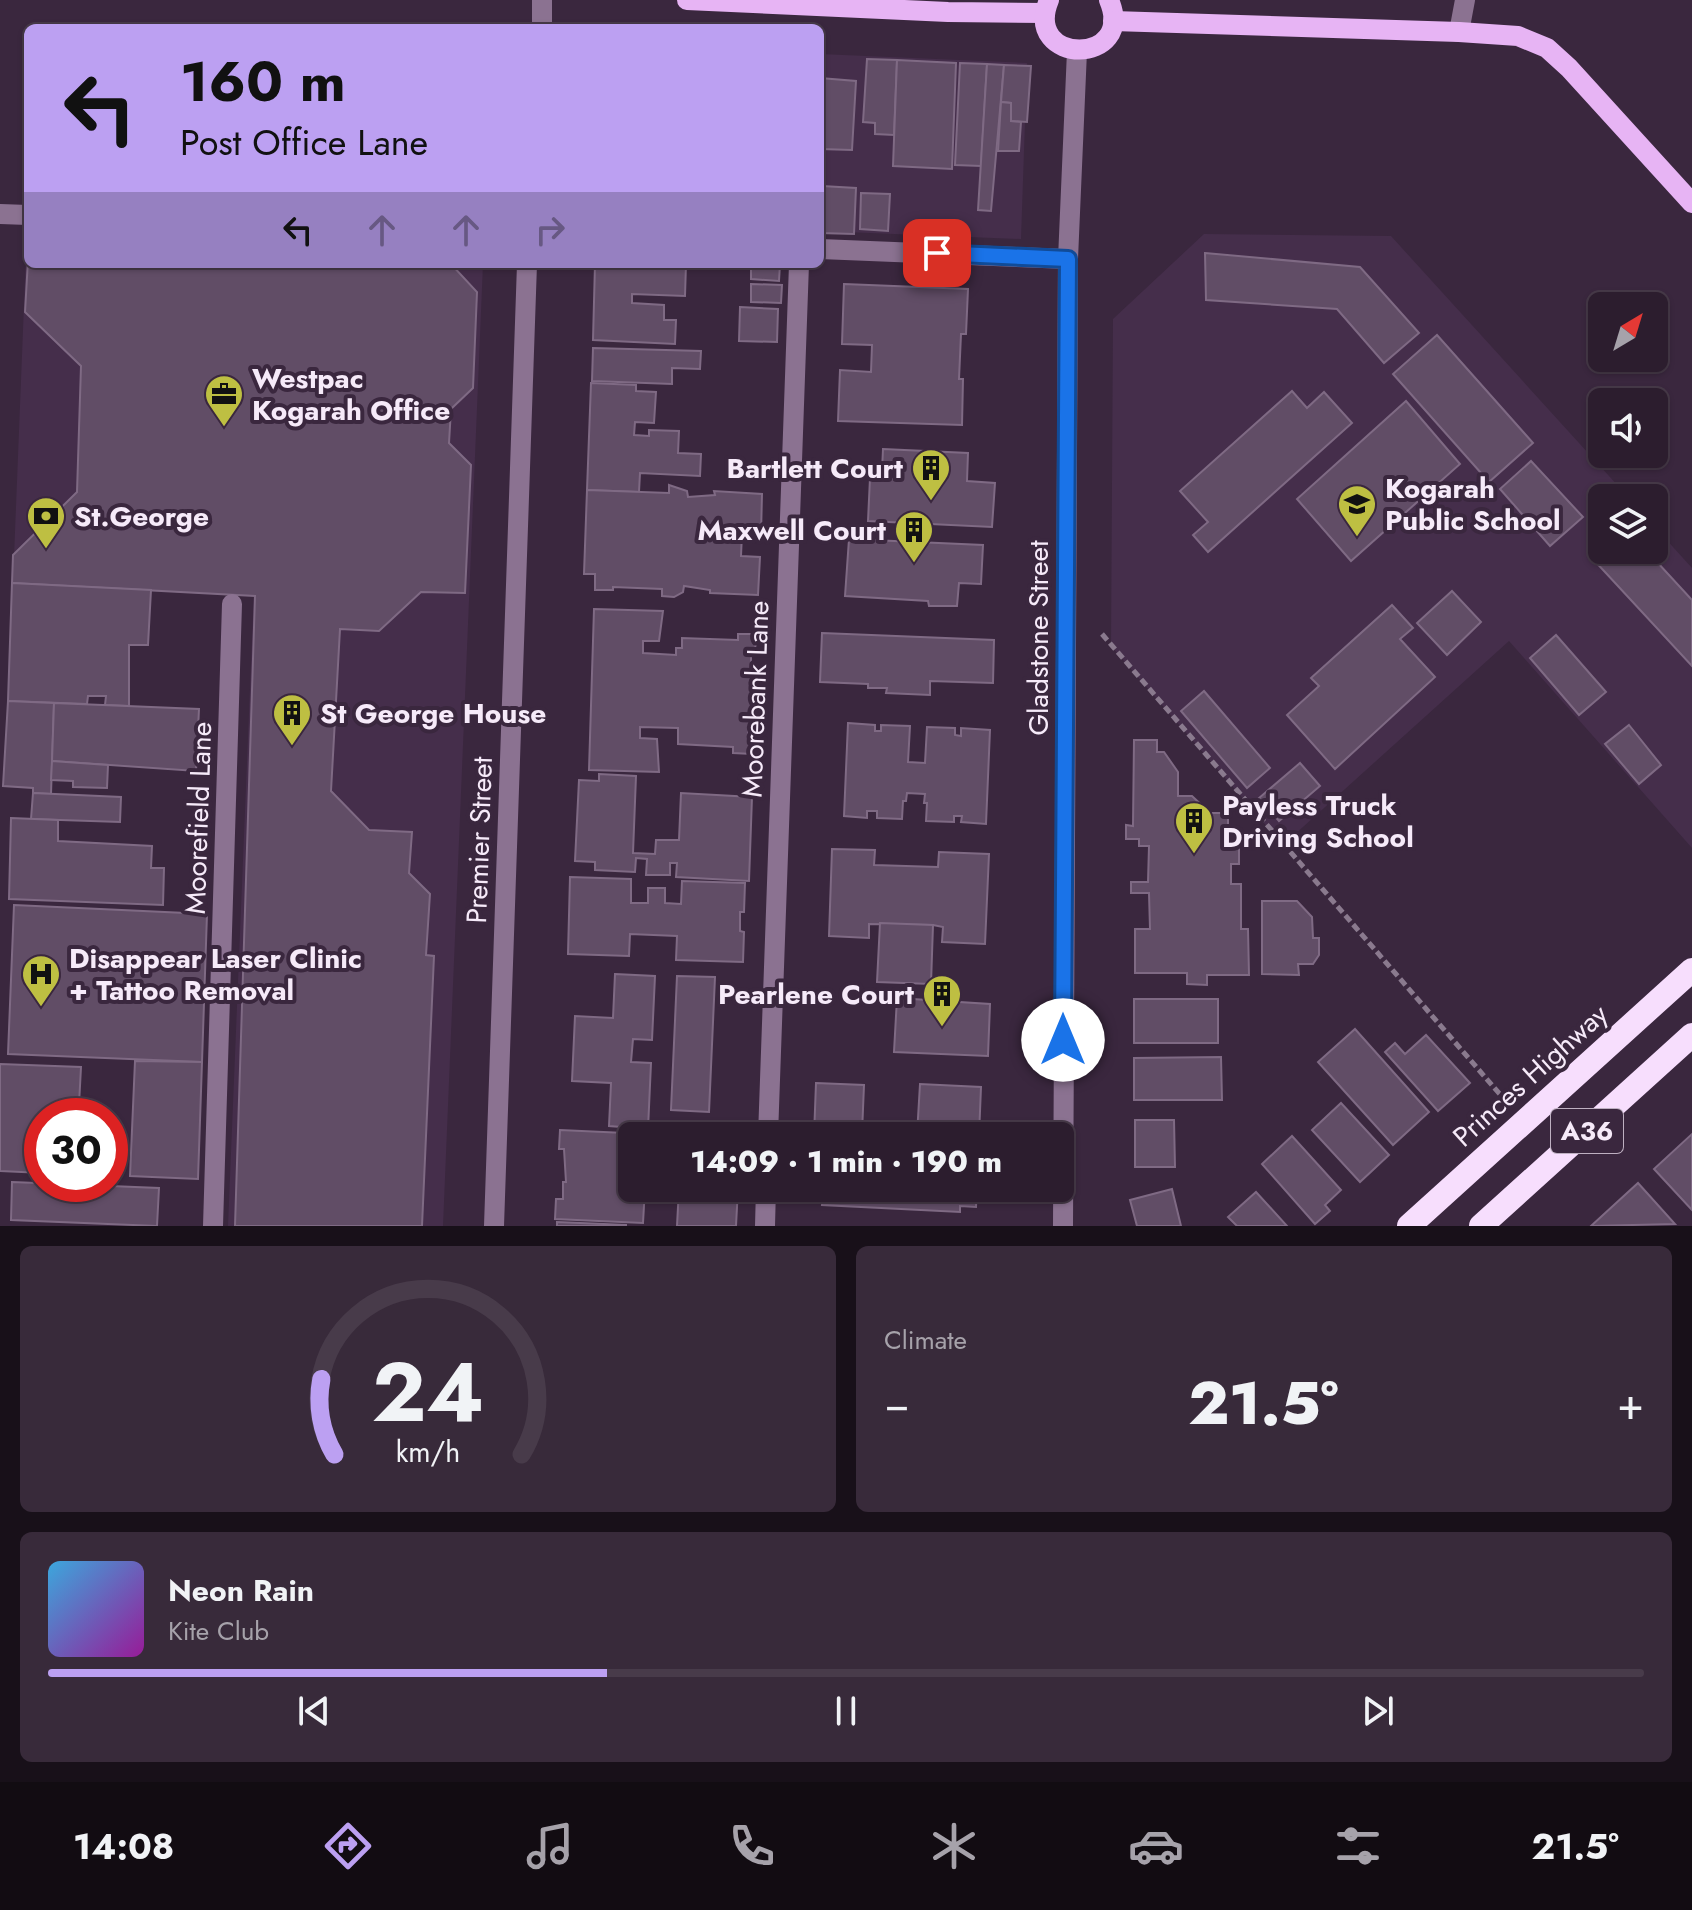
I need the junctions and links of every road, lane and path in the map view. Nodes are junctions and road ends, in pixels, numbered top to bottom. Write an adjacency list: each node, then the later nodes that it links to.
1 (542, 0): 7 (street)
2 (687, 0): 5 (main road)
3 (1109, 0): 6 (main road)
4 (1465, 0): 8 (street)
5 (1047, 6): 9 (main road)
6 (1113, 21): 8 (main road); 9 (main road)
7 (542, 24)
8 (1459, 32): 10 (main road)
9 (1077, 51): 14 (street, Gladstone Street)
10 (1692, 203)
11 (0, 214): 12 (street)
12 (24, 215)
13 (824, 249): 14 (street)
14 (1068, 259): 27 (street, Gladstone Street)
15 (527, 268): 25 (street, Premier Street)
16 (799, 268): 22 (street, Moorebank Lane)
17 (232, 604): 24 (street, Moorefield Lane)
18 (1102, 634): 21 (path)
19 (1692, 970): 28 (highway, Princes Highway / A36)
20 (1692, 1035): 29 (highway, A36)
21 (1504, 1099)
22 (768, 1122)
23 (766, 1202): 26 (street)
24 (213, 1226)
25 (494, 1226)
26 (765, 1226)
27 (1063, 1226)
28 (1409, 1226)
29 (1481, 1226)

